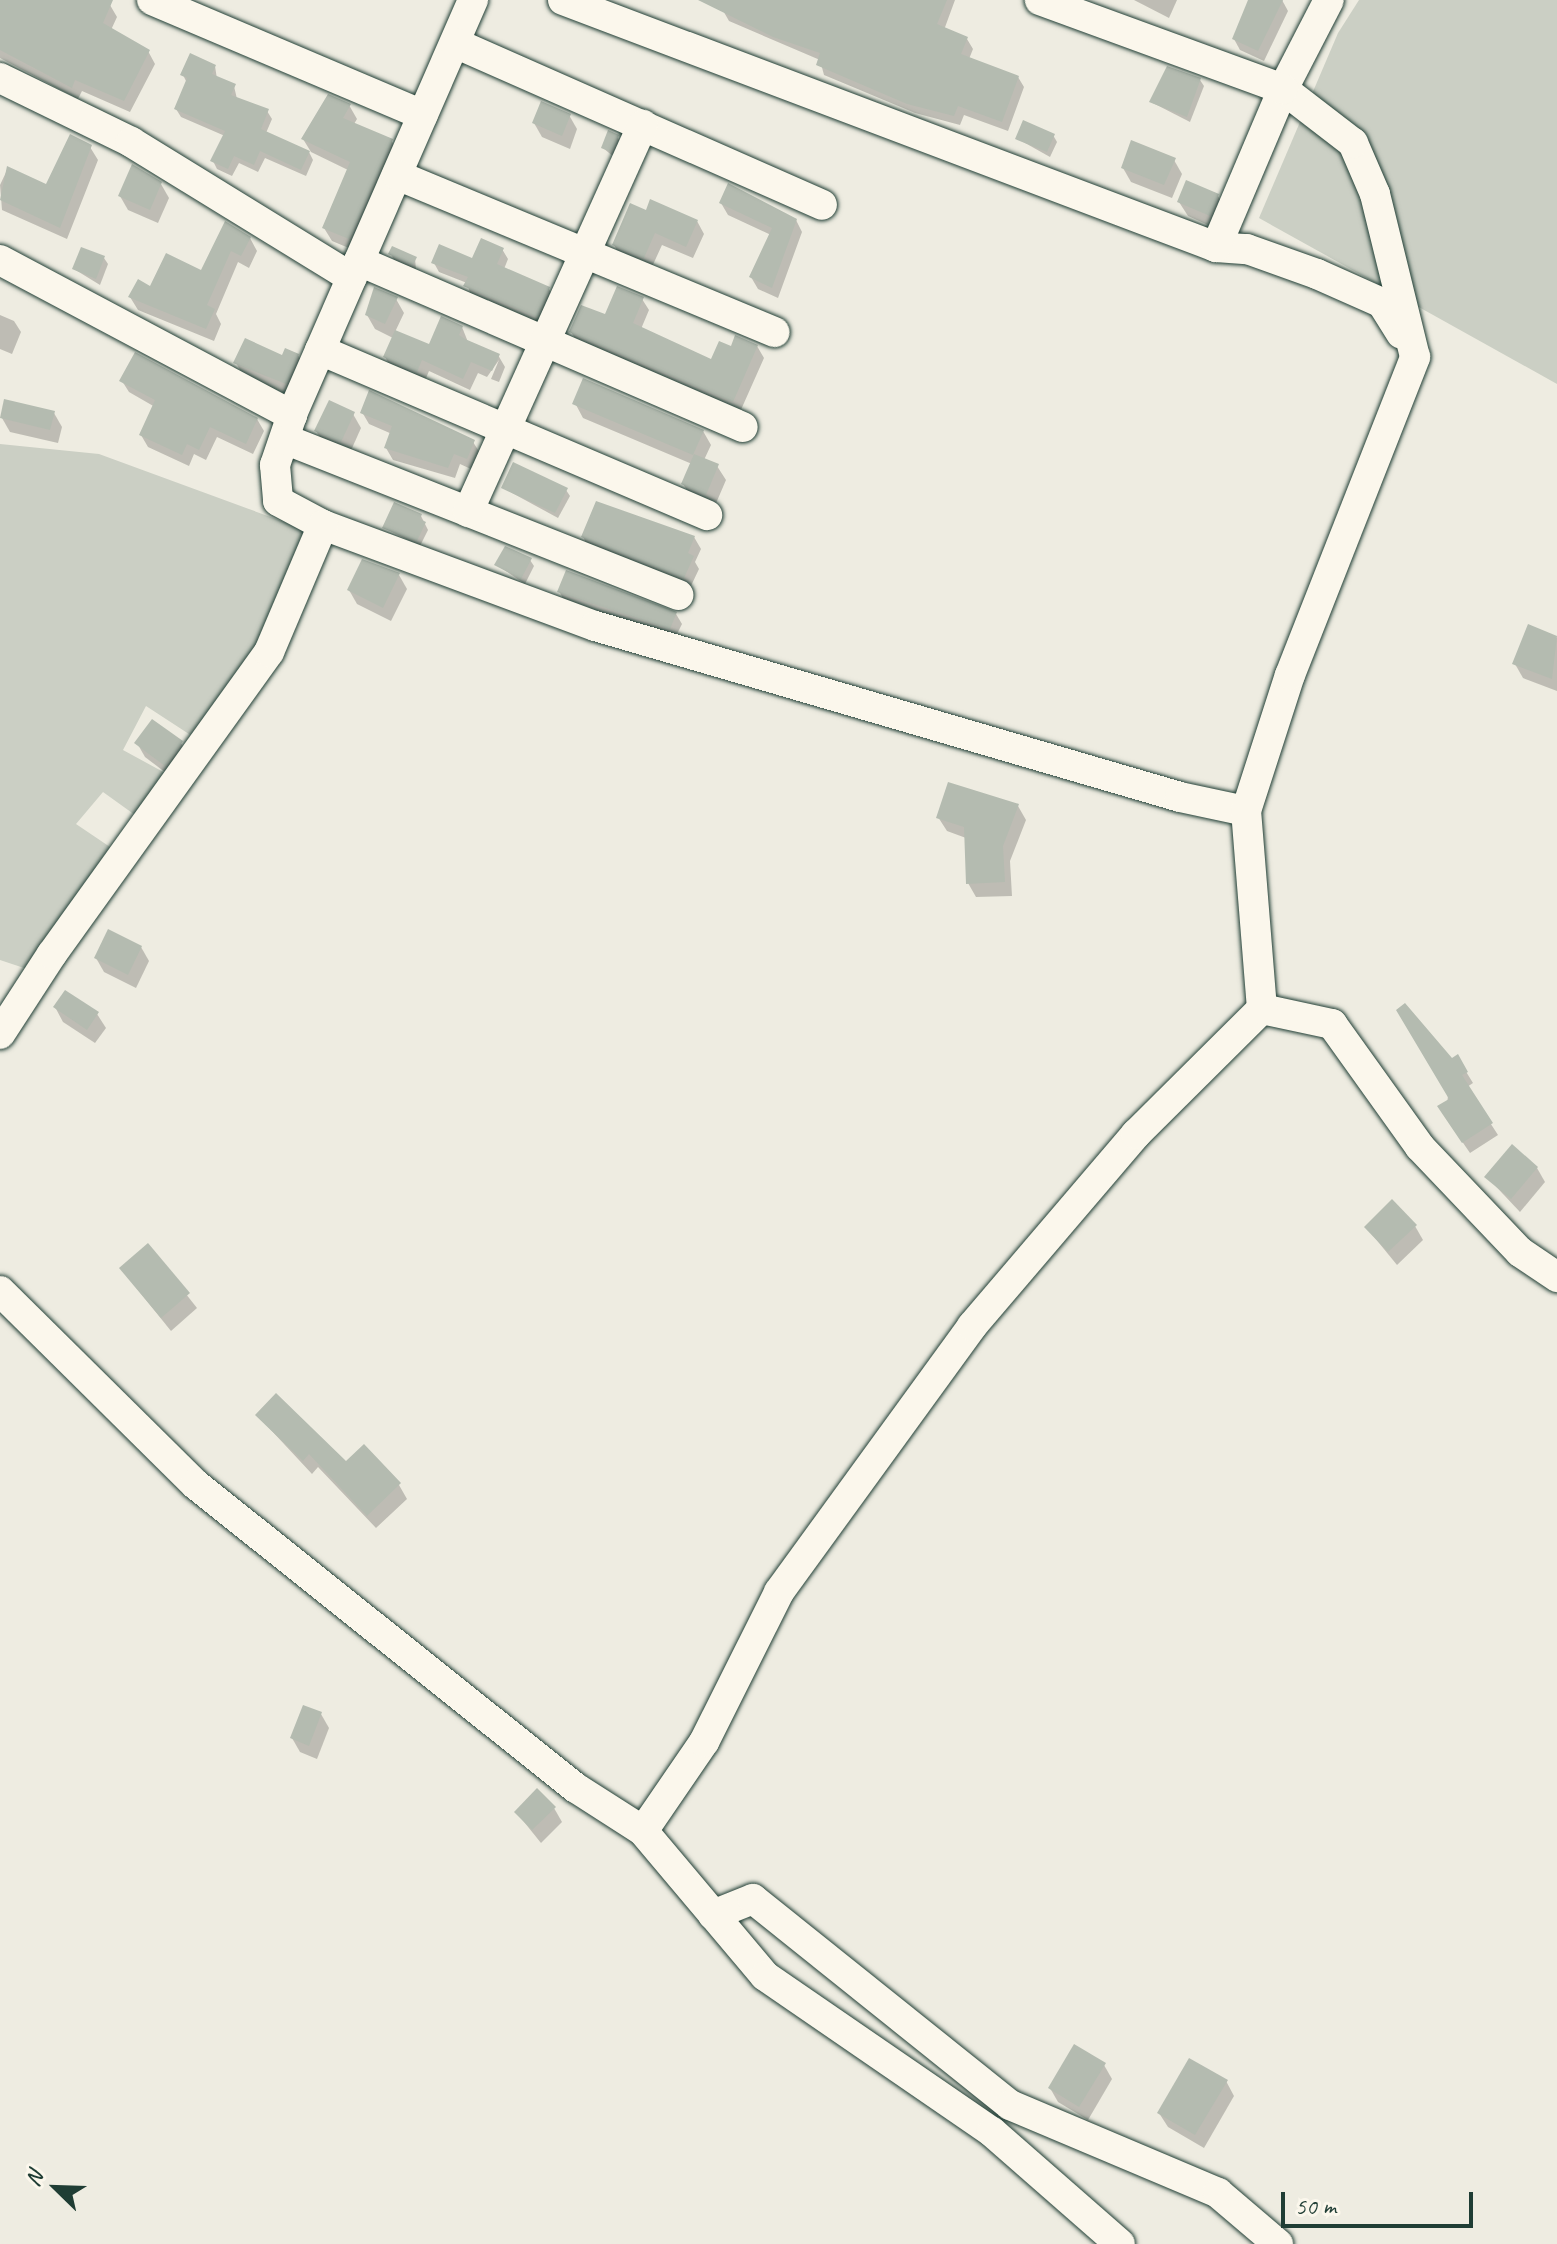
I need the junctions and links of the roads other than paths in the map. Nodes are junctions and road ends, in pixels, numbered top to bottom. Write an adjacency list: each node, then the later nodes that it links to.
1 (152, 0): 10 (street)
2 (473, 0): 7 (street)
3 (563, 0): 6 (street)
4 (1040, 0): 9 (street)
5 (1329, 0): 9 (street)
6 (608, 8): 14 (street)
7 (455, 43): 10 (street); 11 (street)
8 (0, 78): 17 (street)
9 (1283, 89): 14 (street); 21 (street)
10 (423, 115): 12 (street)
11 (643, 125): 13 (street); 15 (street)
12 (397, 175): 15 (street); 17 (street)
13 (822, 205)
14 (1216, 247): 21 (street)
15 (584, 256): 18 (street); 19 (street)
16 (0, 260): 22 (street)
17 (355, 270): 19 (street); 20 (street)
18 (775, 332)
19 (545, 342): 23 (street); 24 (street)
20 (320, 350): 22 (street); 24 (street)
21 (1415, 357): 29 (street)
22 (290, 427): 25 (street); 27 (street)
23 (743, 427)
24 (505, 430): 25 (street); 26 (street)
25 (468, 512): 28 (street)
26 (707, 515)
27 (323, 525): 29 (street); 31 (street)
28 (678, 595)
29 (1246, 811): 30 (street)
30 (1262, 1009): 32 (street); 34 (street)
31 (0, 1034)
32 (1557, 1277)
33 (0, 1291): 34 (street)
34 (643, 1831): 35 (street)
35 (713, 1915): 36 (street); 37 (street)
36 (1120, 2244)
37 (1278, 2244)

